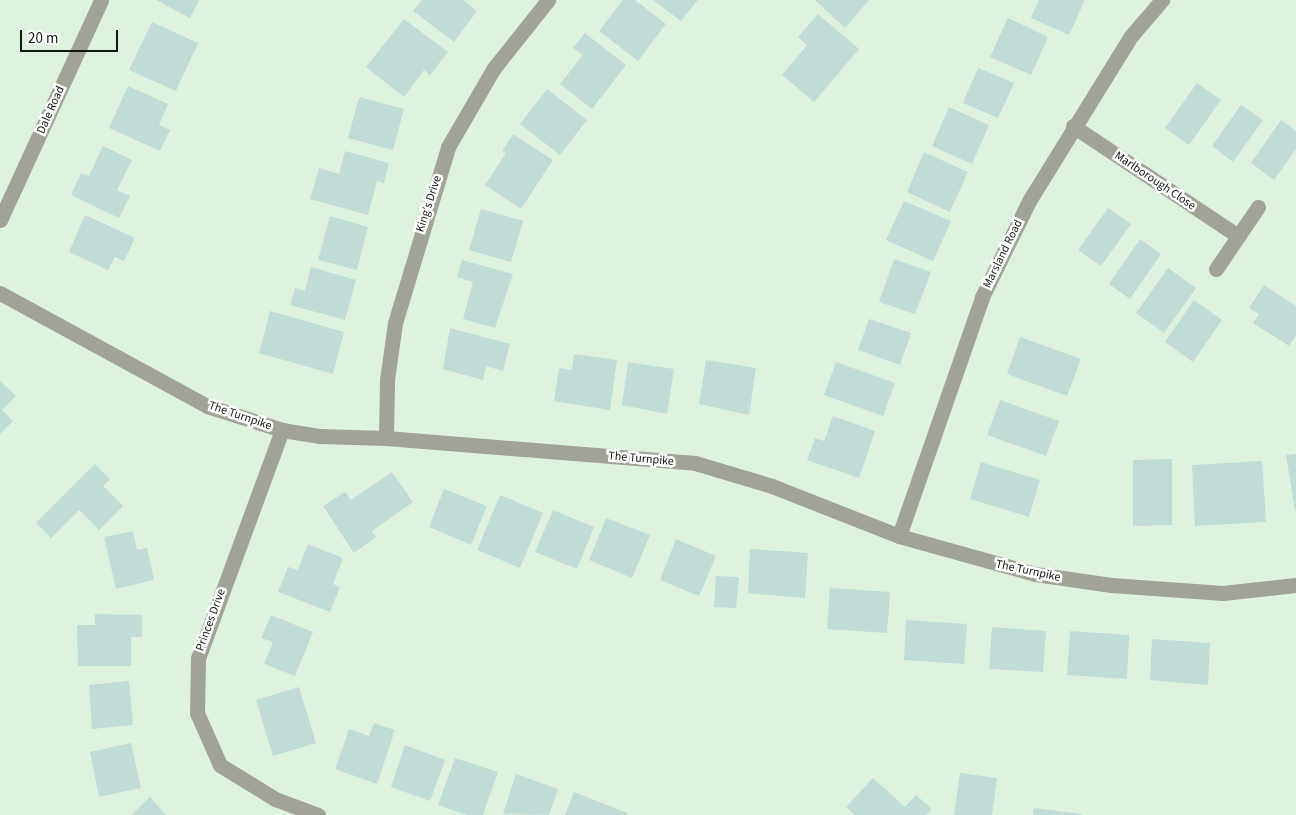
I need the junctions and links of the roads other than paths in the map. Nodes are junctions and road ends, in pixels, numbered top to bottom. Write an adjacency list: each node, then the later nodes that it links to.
1 (101, 0): 6 (street, Dale Road)
2 (548, 0): 11 (street, King's Drive)
3 (1162, 0): 4 (street, Marsland Road)
4 (1073, 126): 7 (street, Marlborough Close); 12 (street, Marsland Road)
5 (1258, 207): 7 (street)
6 (0, 220)
7 (1238, 236): 8 (street)
8 (1216, 268)
9 (0, 293): 10 (street, The Turnpike)
10 (282, 430): 11 (street, The Turnpike); 14 (street, Princes Drive)
11 (386, 438): 12 (street, The Turnpike)
12 (899, 536): 13 (street, The Turnpike)
13 (1296, 585)
14 (318, 815)

